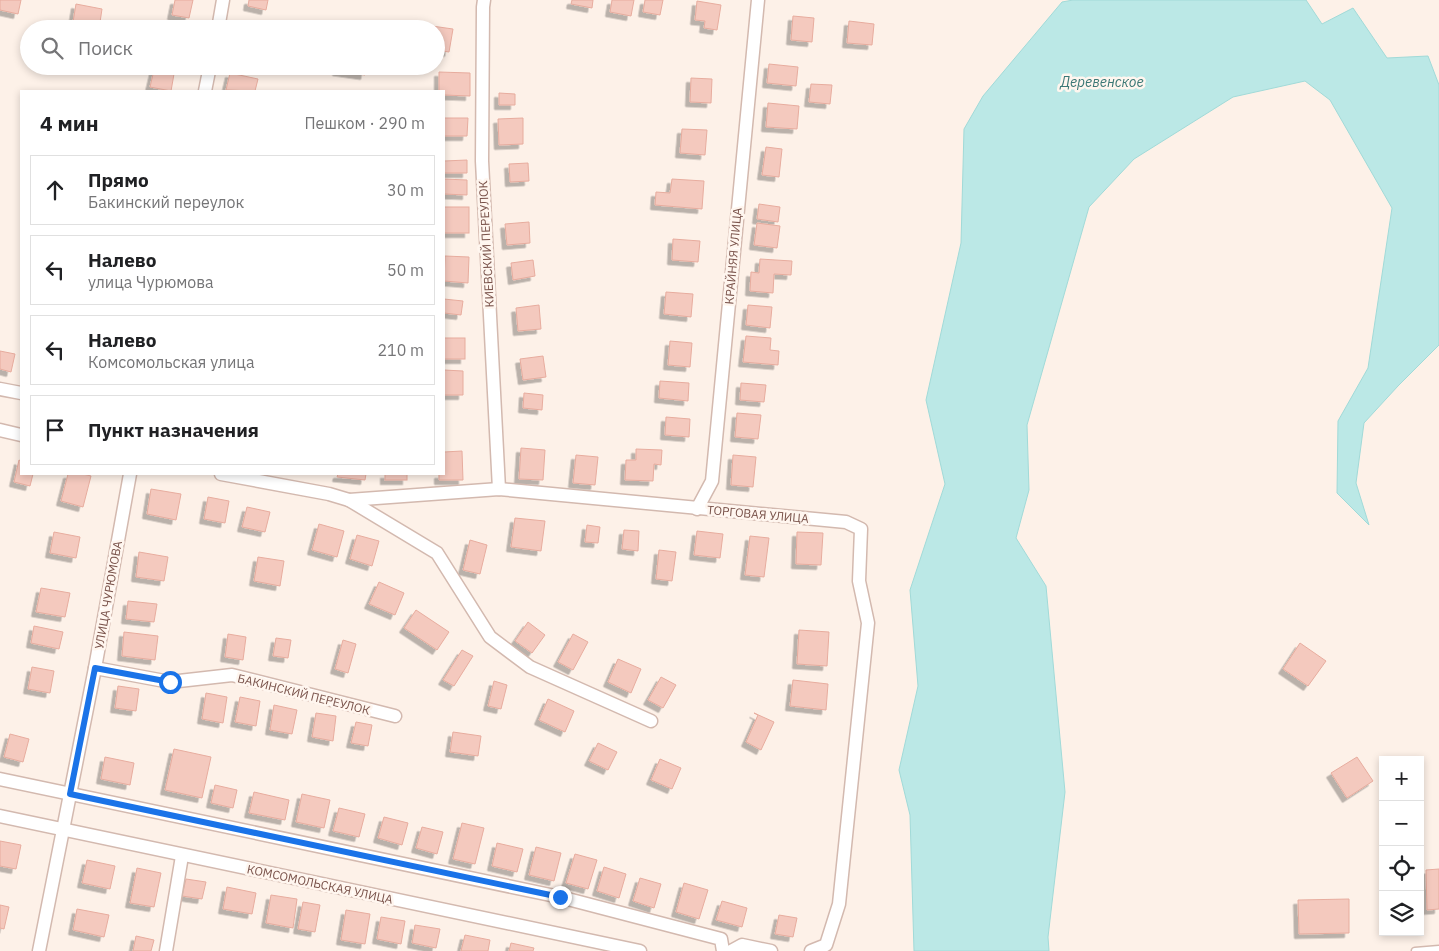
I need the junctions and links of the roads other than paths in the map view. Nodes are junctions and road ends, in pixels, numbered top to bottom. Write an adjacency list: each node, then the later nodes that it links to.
1 (224, 0): 4 (street)
2 (484, 0): 13 (street, КИЕВСКИЙ ПЕРЕУЛОК)
3 (758, 0): 15 (street, КРАЙНЯЯ УЛИЦА)
4 (220, 20)
5 (209, 75): 6 (street)
6 (206, 90)
7 (0, 389): 8 (street)
8 (20, 393)
9 (0, 430): 10 (street)
10 (20, 435)
11 (130, 475): 16 (street, УЛИЦА ЧУРЮМОВА)
12 (226, 475): 14 (street, ТОРГОВАЯ УЛИЦА)
13 (499, 489): 14 (street, ТОРГОВАЯ УЛИЦА); 15 (street, ТОРГОВАЯ УЛИЦА)
14 (349, 500): 18 (street)
15 (697, 509): 31 (street, ТОРГОВАЯ УЛИЦА)
16 (95, 668): 17 (street, БАКИНСКИЙ ПЕРЕУЛОК); 20 (street, УЛИЦА ЧУРЮМОВА)
17 (394, 716)
18 (651, 721)
19 (0, 779): 20 (street)
20 (70, 794): 22 (street, УЛИЦА ЧУРЮМОВА); 28 (street)
21 (0, 816): 22 (street, КОМСОМОЛЬСКАЯ УЛИЦА)
22 (62, 829): 23 (street, КОМСОМОЛЬСКАЯ УЛИЦА); 25 (street, УЛИЦА ЧУРЮМОВА)
23 (182, 856): 26 (street); 27 (street, КОМСОМОЛЬСКАЯ УЛИЦА)
24 (1439, 949): 32 (lane)
25 (39, 951)
26 (166, 951)
27 (640, 951)
28 (722, 951)
29 (732, 951): 30 (street)
30 (771, 951)
31 (811, 951)
32 (1415, 951)

